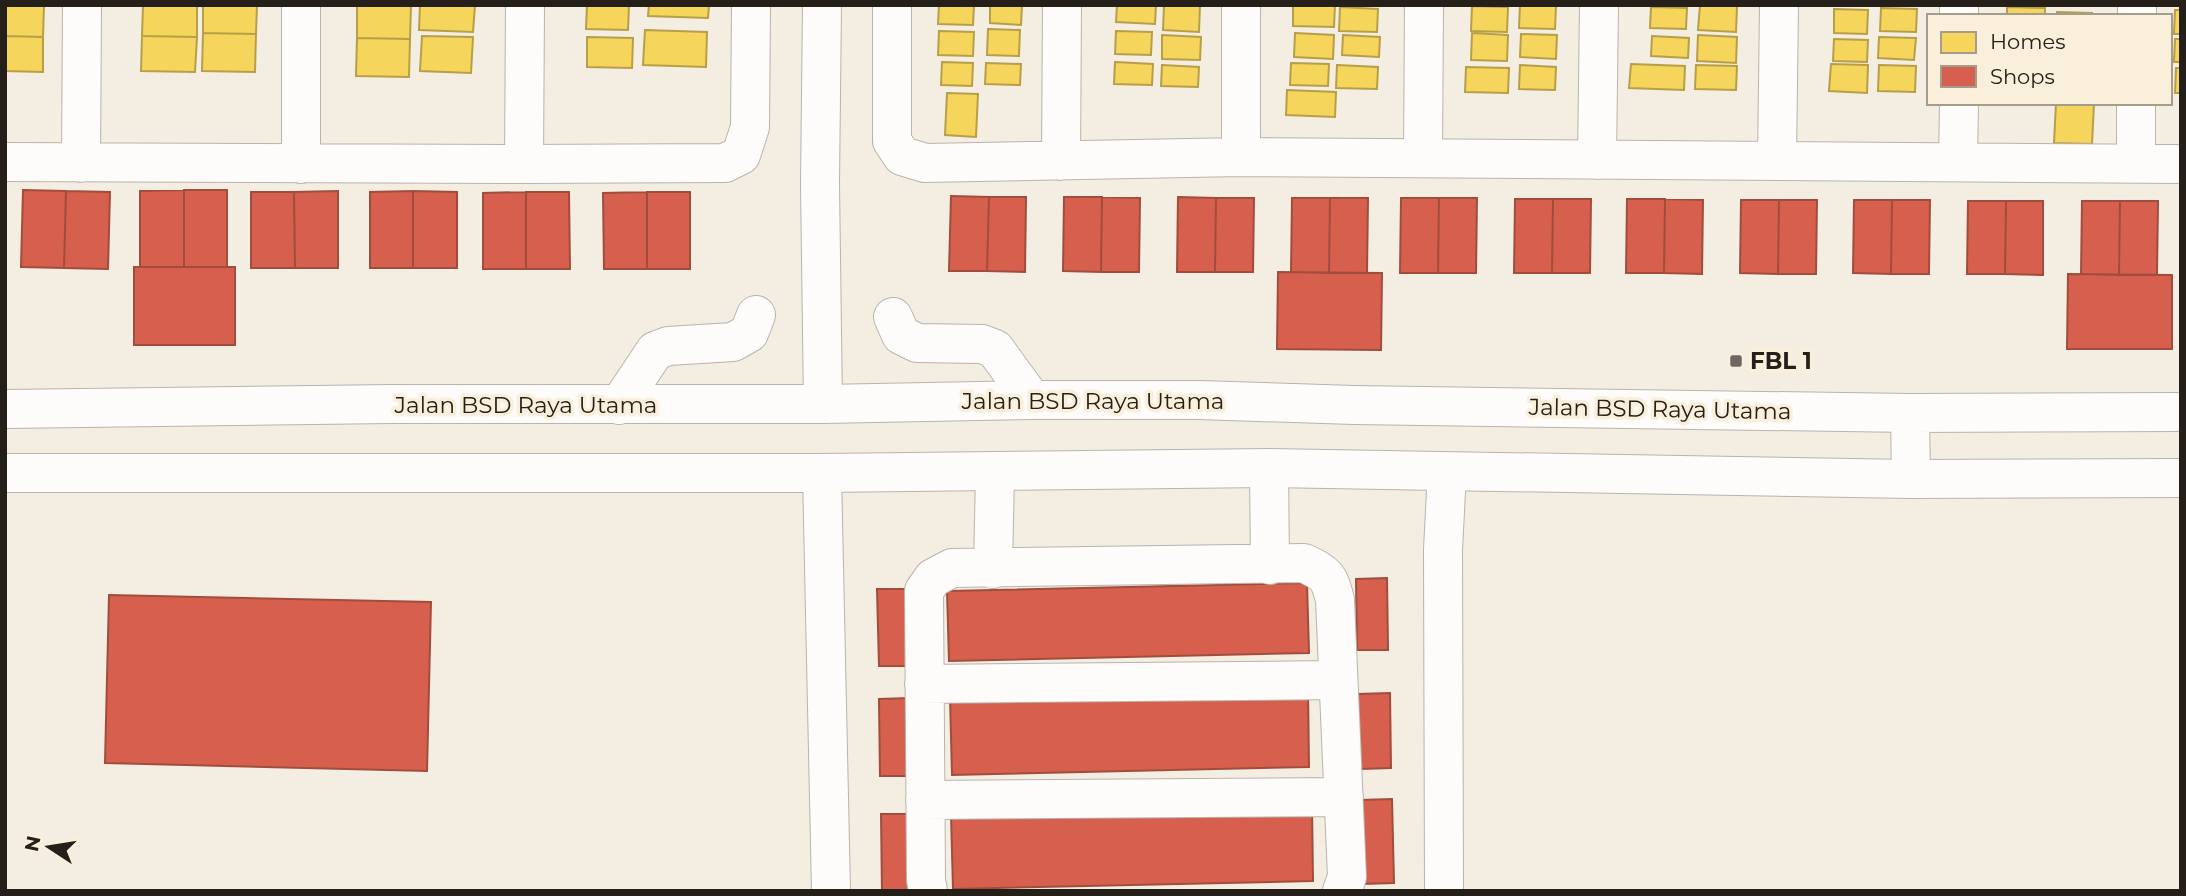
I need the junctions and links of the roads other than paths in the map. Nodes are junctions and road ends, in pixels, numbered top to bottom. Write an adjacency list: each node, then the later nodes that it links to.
1 (82, 5): 21 (street)
2 (302, 5): 22 (street)
3 (525, 5): 25 (street)
4 (751, 5): 25 (street)
5 (822, 5): 29 (street)
6 (892, 5): 17 (street)
7 (1062, 5): 17 (street)
8 (1241, 5): 14 (street)
9 (1424, 5): 15 (street)
10 (1599, 5): 16 (street)
11 (1779, 5): 18 (street)
12 (1959, 105): 20 (street)
13 (2136, 105): 23 (street)
14 (1241, 157): 15 (street); 17 (street)
15 (1423, 159): 16 (street)
16 (1597, 160): 18 (street)
17 (1061, 161)
18 (1777, 161): 20 (street)
19 (5, 162): 21 (street)
20 (1958, 162): 23 (street)
21 (81, 163): 22 (street)
22 (302, 163): 25 (street)
23 (2136, 163): 24 (street)
24 (2181, 163)
25 (524, 164)
26 (756, 315): 30 (street)
27 (893, 317): 28 (street)
28 (1032, 400): 29 (street, Jalan BSD Raya Utama); 33 (street, Jalan BSD Raya Utama)
29 (823, 404): 30 (street, Jalan BSD Raya Utama)
30 (620, 405): 31 (street, Jalan BSD Raya Utama)
31 (5, 409)
32 (2181, 412): 33 (street, Jalan BSD Raya Utama)
33 (1910, 413): 40 (street)
34 (1269, 468): 35 (street); 36 (street); 41 (street)
35 (995, 472): 38 (street); 42 (street)
36 (1447, 472): 40 (street); 50 (street)
37 (5, 473): 38 (street)
38 (822, 473): 47 (street)
39 (2181, 478): 40 (street)
40 (1911, 479)
41 (1270, 565): 42 (street); 43 (street)
42 (993, 569): 44 (street)
43 (1338, 680): 44 (street); 45 (street)
44 (924, 684): 46 (street)
45 (1344, 797): 46 (street); 49 (street)
46 (925, 800): 48 (street)
47 (831, 891)
48 (928, 891)
49 (1342, 891)
50 (1444, 891)

